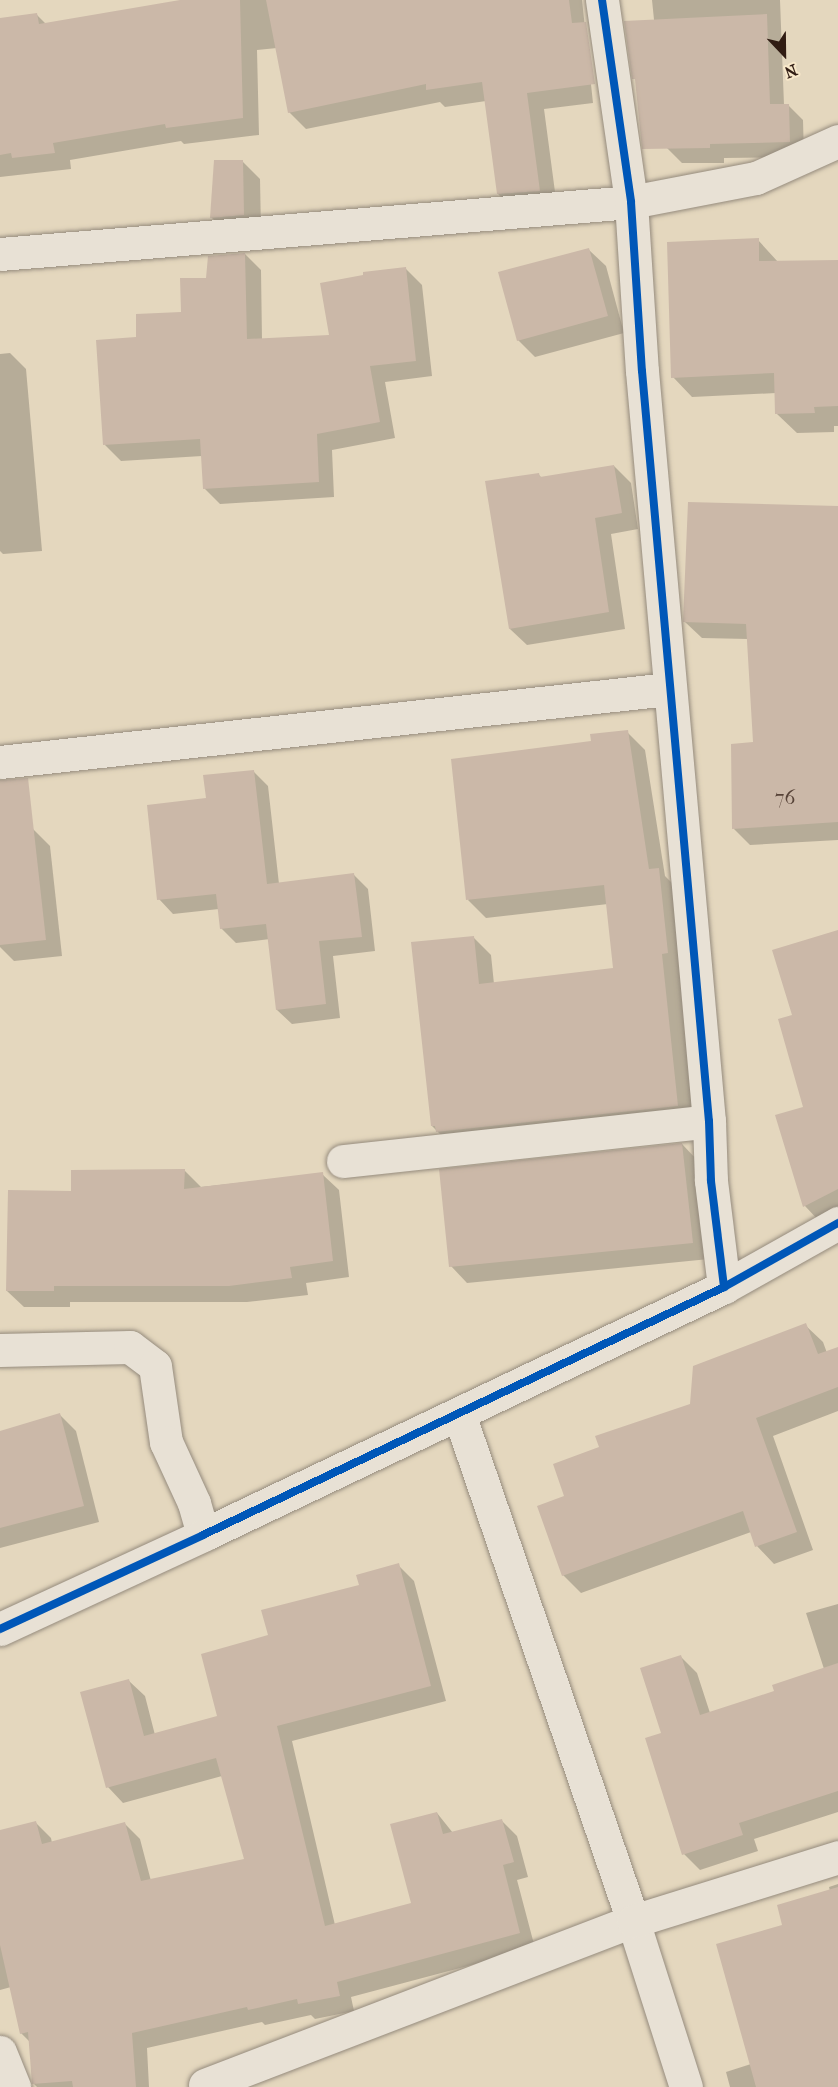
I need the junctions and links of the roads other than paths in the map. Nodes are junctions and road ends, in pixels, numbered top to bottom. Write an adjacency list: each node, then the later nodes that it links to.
1 (602, 0): 3 (street)
2 (838, 141): 3 (street)
3 (632, 202): 4 (street); 5 (street)
4 (0, 254)
5 (669, 689): 6 (street); 7 (street)
6 (0, 762)
7 (709, 1121): 8 (street); 10 (street)
8 (343, 1161)
9 (838, 1223): 10 (street)
10 (724, 1287): 12 (street)
11 (0, 1350): 13 (street)
12 (459, 1414): 13 (street); 16 (street)
13 (203, 1535): 14 (street)
14 (0, 1629)
15 (838, 1857): 16 (street)
16 (633, 1921): 18 (street); 20 (street)
17 (0, 2052): 19 (street)
18 (205, 2085)
19 (14, 2087)
20 (686, 2087)

